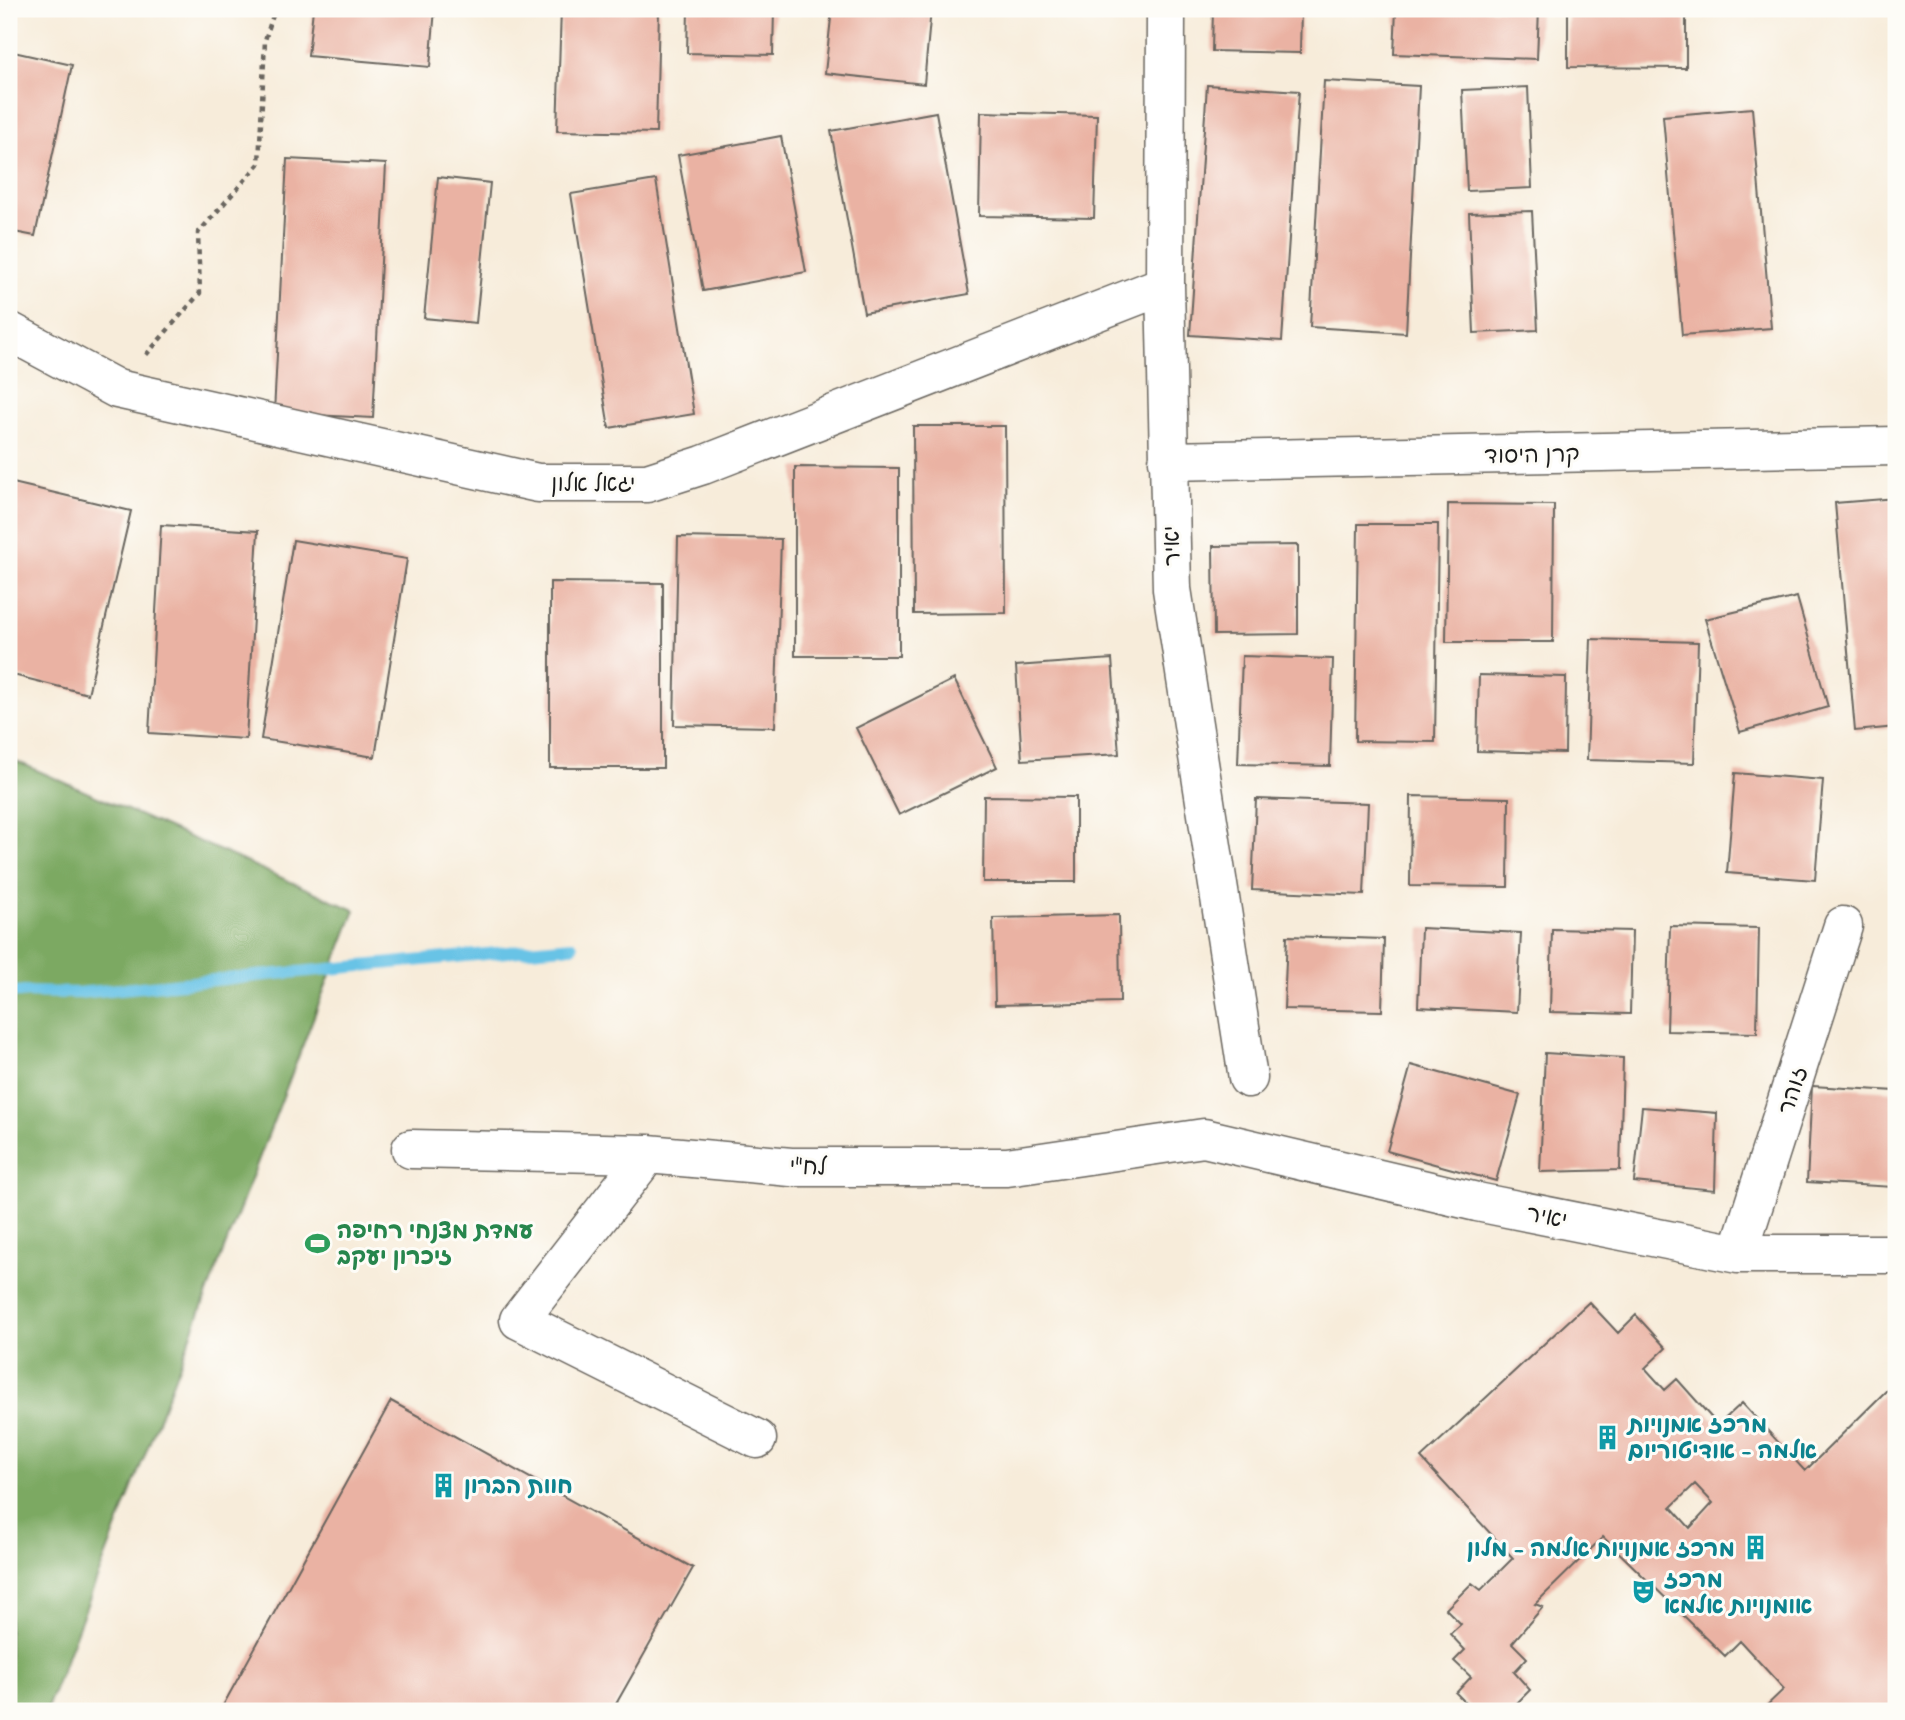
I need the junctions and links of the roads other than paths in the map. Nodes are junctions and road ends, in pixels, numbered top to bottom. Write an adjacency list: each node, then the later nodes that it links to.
1 (1166, 9): 2 (street, יאיר)
2 (1165, 285): 3 (street, יגאל אלון); 5 (street, יאיר)
3 (9, 331)
4 (1896, 446): 5 (street, קרן היסוד)
5 (1168, 461): 7 (street, יאיר)
6 (1843, 926): 11 (street, זוהר)
7 (1248, 1078)
8 (1204, 1138): 10 (street, לח"י); 11 (street, יאיר)
9 (411, 1149): 10 (street, לח"י)
10 (648, 1154): 13 (street)
11 (1738, 1254): 12 (street, יאיר)
12 (1896, 1254)
13 (757, 1439)

